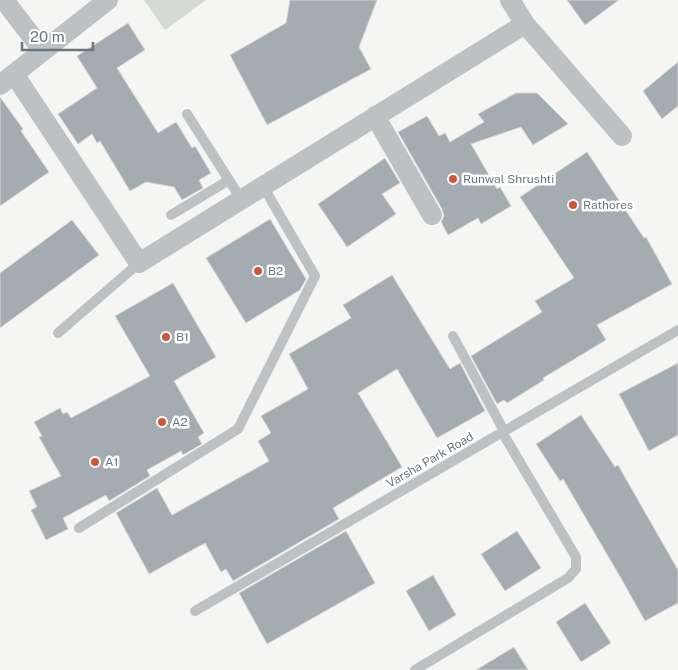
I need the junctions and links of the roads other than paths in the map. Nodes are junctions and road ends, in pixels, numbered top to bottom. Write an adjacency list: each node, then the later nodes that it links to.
1 (4, 0): 5 (street)
2 (108, 0): 5 (street)
3 (510, 0): 4 (street)
4 (525, 24): 8 (street); 9 (street)
5 (43, 51): 6 (street)
6 (7, 79): 15 (street)
7 (187, 114): 10 (lane)
8 (375, 116): 11 (street); 14 (street)
9 (622, 136)
10 (229, 180): 12 (lane); 13 (lane)
11 (263, 186): 12 (street); 20 (lane)
12 (241, 200): 15 (street)
13 (171, 215)
14 (432, 215)
15 (138, 263): 17 (lane)
16 (678, 330): 19 (lane, Varsha Park Road)
17 (58, 333)
18 (453, 336): 19 (lane)
19 (503, 432): 21 (lane, Varsha Park Road); 22 (lane)
20 (78, 528)
21 (195, 611)
22 (415, 670)

